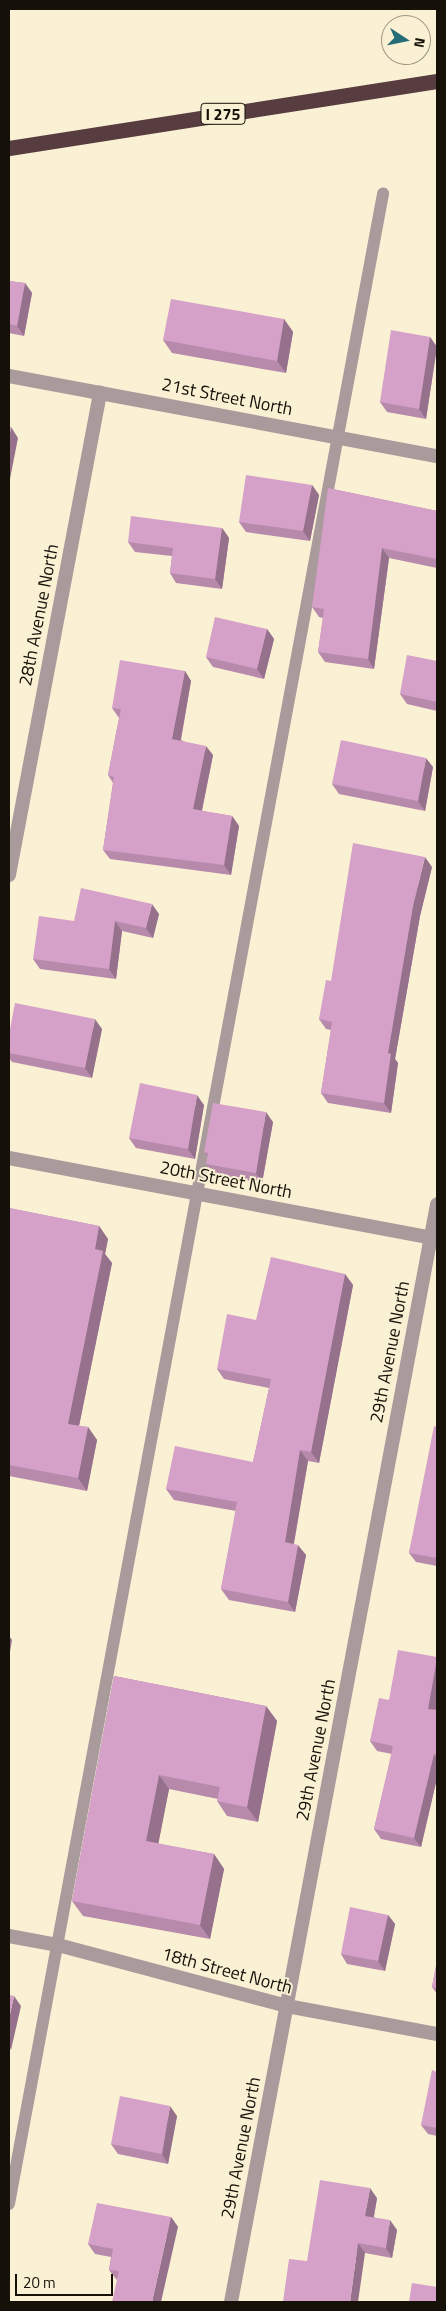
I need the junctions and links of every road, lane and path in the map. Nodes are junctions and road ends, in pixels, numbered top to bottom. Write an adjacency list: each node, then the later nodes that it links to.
1 (437, 81): 2 (highway, I 275)
2 (9, 148)
3 (384, 193): 6 (lane)
4 (9, 376): 5 (street, 21st Street North)
5 (100, 392): 6 (street, 21st Street North); 8 (street, 28th Avenue North)
6 (338, 437): 7 (street, 21st Street North); 10 (lane)
7 (437, 456)
8 (9, 875)
9 (9, 1158): 10 (street, 20th Street North)
10 (198, 1194): 12 (street, 20th Street North); 14 (lane)
11 (437, 1204): 12 (street, 29th Avenue North)
12 (434, 1238): 15 (street, 29th Avenue North)
13 (9, 1936): 14 (street, 18th Street North)
14 (58, 1945): 15 (street, 18th Street North); 17 (lane)
15 (287, 2006): 16 (street, 18th Street North); 18 (street, 29th Avenue North)
16 (437, 2034)
17 (9, 2204)
18 (231, 2302)

